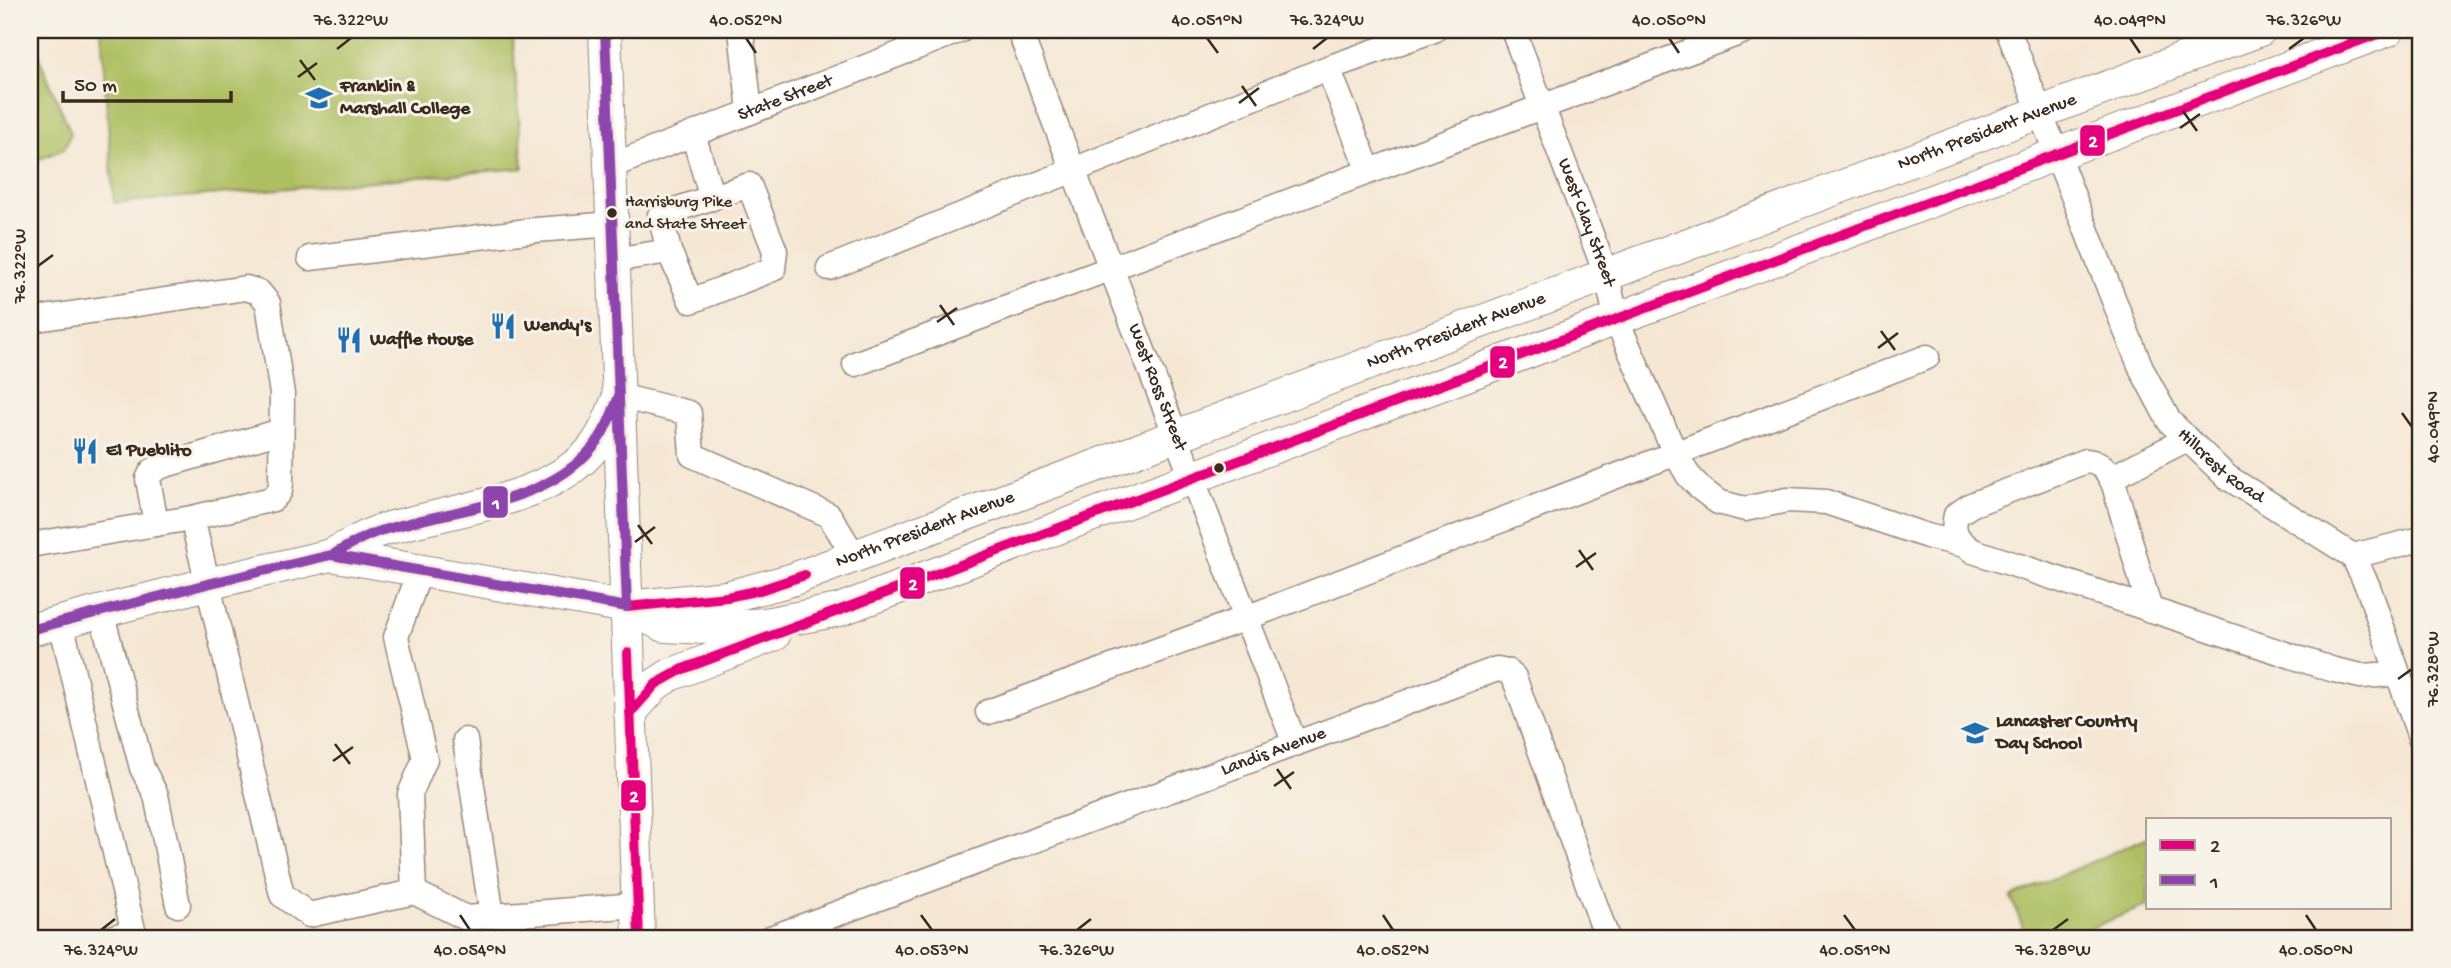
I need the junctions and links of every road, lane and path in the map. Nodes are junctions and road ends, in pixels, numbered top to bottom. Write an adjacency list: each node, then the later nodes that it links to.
1 (605, 30): 17 (main road)
2 (741, 30): 13 (street)
3 (961, 30): 13 (street, State Street)
4 (1019, 30): 18 (street, West Ross Street)
5 (1434, 30): 11 (street)
6 (1513, 30): 12 (street, West Clay Street)
7 (1747, 30): 12 (street)
8 (2008, 30): 14 (street, Hillcrest Road)
9 (2260, 30): 14 (main road, North President Avenue)
10 (2388, 30): 16 (main road)
11 (1328, 68): 18 (street); 19 (street)
12 (1542, 106): 19 (street); 27 (street, West Clay Street)
13 (750, 112): 15 (street, State Street)
14 (2040, 113): 16 (street, Hillcrest Road); 27 (main road, North President Avenue)
15 (694, 134): 17 (street, State Street); 20 (street)
16 (2057, 155): 29 (main road); 35 (street, Hillcrest Road)
17 (611, 166): 21 (main road)
18 (1074, 170): 25 (street, West Ross Street); 26 (street)
19 (1369, 171): 25 (street)
20 (712, 198): 22 (street); 22 (street)
21 (613, 224): 23 (street); 24 (main road)
22 (669, 251): 24 (street)
23 (310, 258)
24 (614, 260): 32 (main road)
25 (1112, 267): 31 (street); 34 (street, West Ross Street)
26 (829, 268)
27 (1607, 276): 29 (street, West Clay Street); 34 (main road, North President Avenue)
28 (30, 320): 33 (street)
29 (1617, 321): 36 (street, West Clay Street); 38 (main road)
30 (1927, 357): 36 (street)
31 (855, 364)
32 (619, 396): 44 (main road); 46 (street); 49 (main road)
33 (281, 431): 39 (street); 40 (street)
34 (1176, 437): 38 (street, West Ross Street); 46 (main road, North President Avenue)
35 (2187, 439): 37 (street); 45 (street, Hillcrest Road)
36 (1675, 453): 43 (street, West Clay Street); 53 (street)
37 (2111, 478): 43 (street); 50 (street)
38 (1192, 479): 52 (main road); 53 (street, West Ross Street)
39 (192, 518): 40 (street); 48 (street)
40 (156, 524): 42 (street)
41 (2421, 539): 45 (street)
42 (30, 545)
43 (1965, 545): 50 (street, West Clay Street)
44 (331, 555): 47 (main road); 48 (main road)
45 (2353, 556): 56 (street)
46 (855, 557): 49 (main road, North President Avenue)
47 (420, 571): 49 (main road); 62 (street)
48 (207, 584): 51 (main road); 62 (street)
49 (626, 607): 52 (main road); 58 (main road)
50 (2150, 610): 56 (street, West Clay Street)
51 (102, 611): 54 (main road); 63 (street)
52 (839, 611): 58 (main road)
53 (1246, 618): 57 (street); 61 (street, West Ross Street)
54 (61, 622): 55 (main road); 66 (street)
55 (30, 630)
56 (2396, 674): 60 (street)
57 (988, 712)
58 (630, 713): 64 (main road)
59 (465, 740): 65 (street)
60 (2421, 740)
61 (1295, 744): 68 (street, Landis Avenue); 69 (street, Landis Avenue)
62 (414, 892): 65 (street)
63 (178, 905)
64 (637, 905): 65 (street); 67 (main road)
65 (492, 916)
66 (126, 936)
67 (639, 938)
68 (771, 938)
69 (1607, 938)

